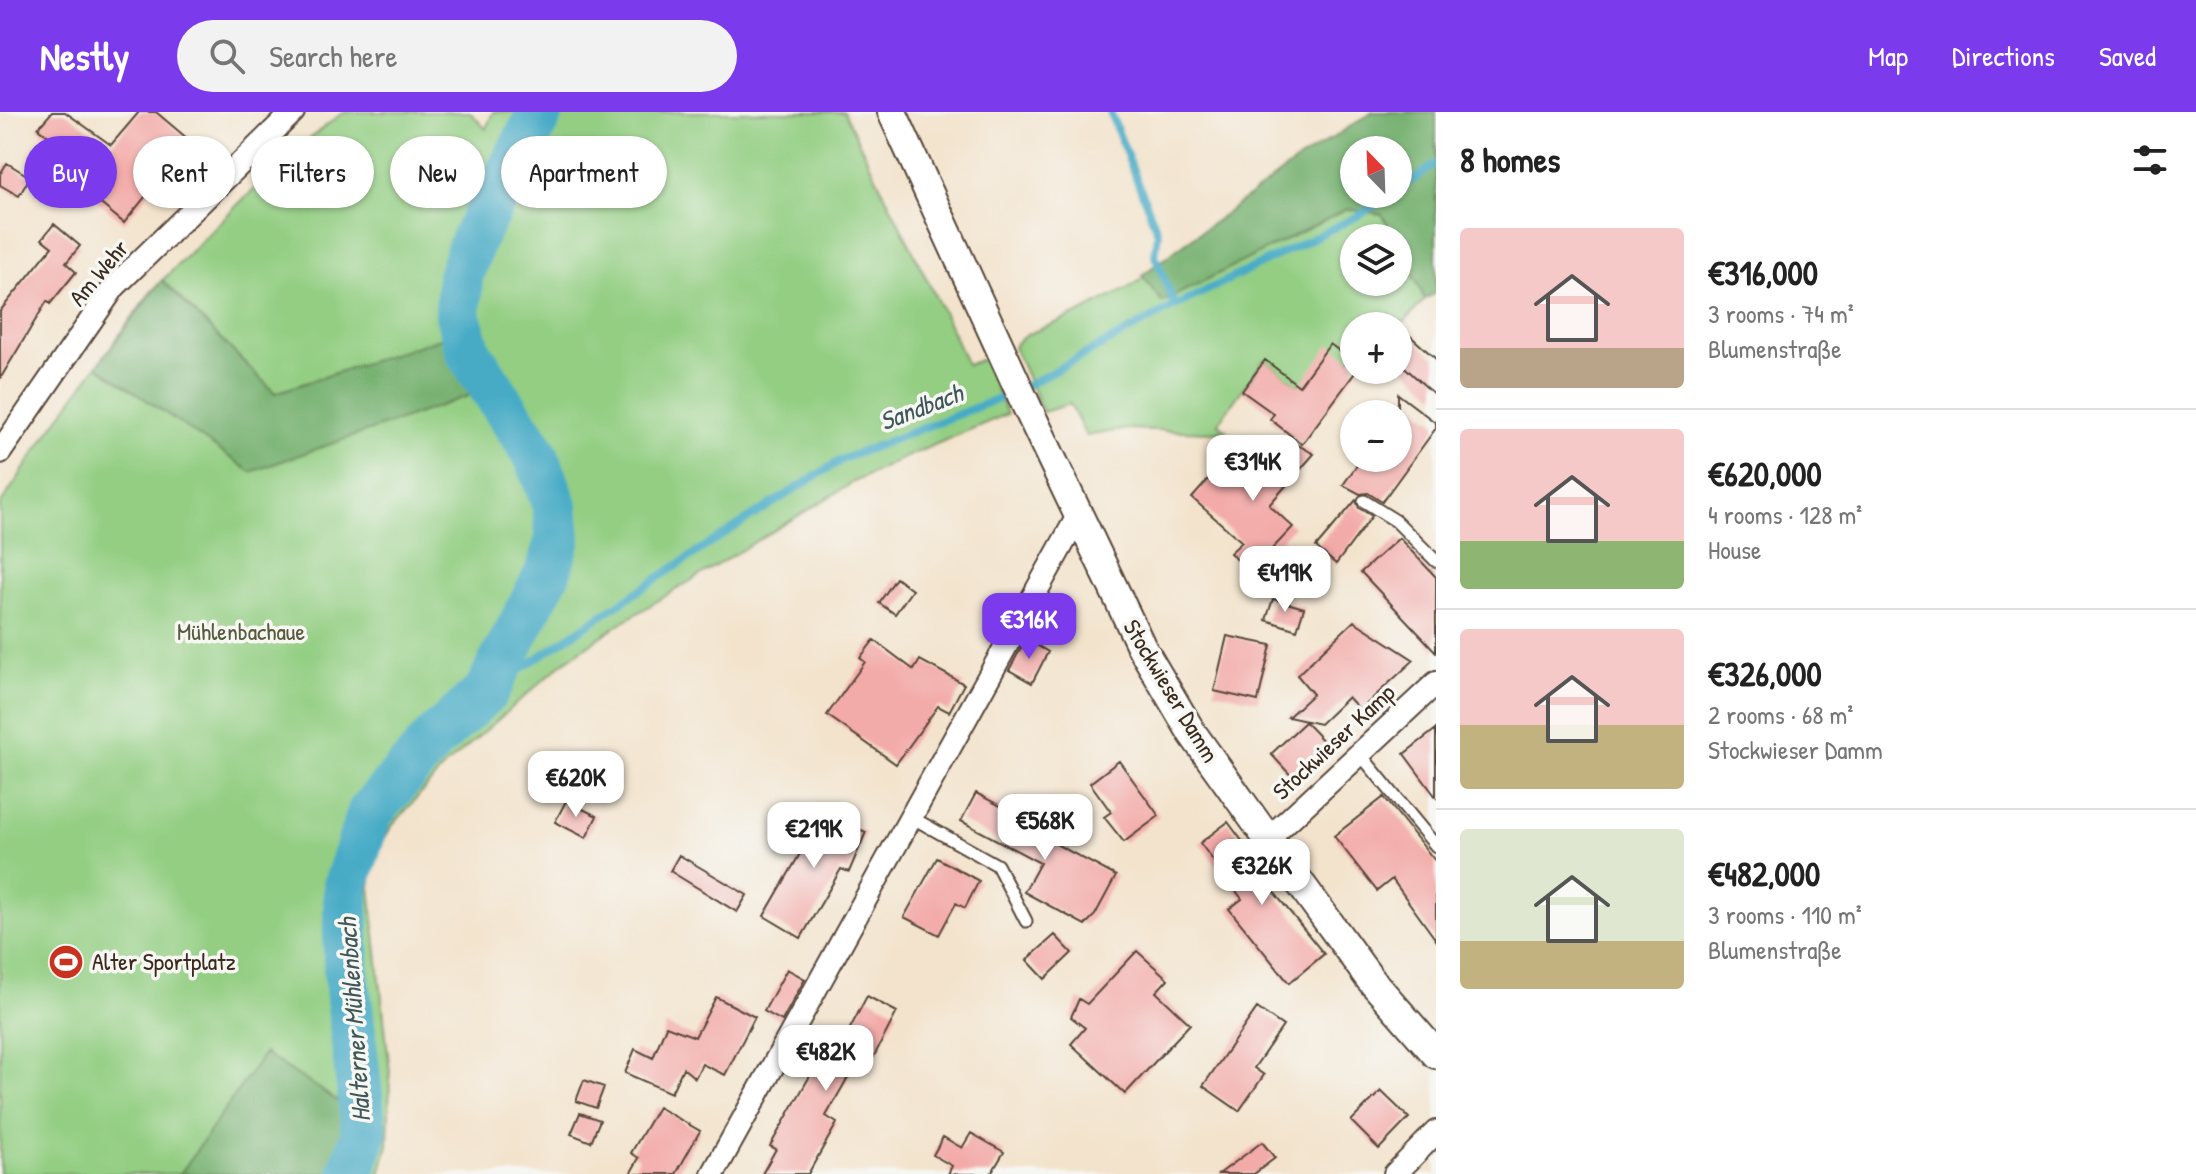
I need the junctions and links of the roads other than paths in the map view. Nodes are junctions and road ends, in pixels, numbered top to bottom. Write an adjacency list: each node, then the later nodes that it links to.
1 (293, 112): 3 (street, Am Wehr)
2 (892, 112): 5 (street, Stockwieser Damm)
3 (0, 452)
4 (1364, 501): 6 (lane)
5 (1078, 516): 9 (street); 10 (street, Stockwieser Damm)
6 (1436, 561)
7 (1436, 683): 8 (street, Stockwieser Kamp)
8 (1360, 754): 10 (street, Stockwieser Kamp); 11 (lane)
9 (911, 817): 12 (lane); 15 (street)
10 (1268, 839): 13 (street, Stockwieser Damm)
11 (1436, 846)
12 (1026, 921)
13 (1436, 1054)
14 (1436, 1132): 16 (street)
15 (713, 1174)
16 (1395, 1174)

